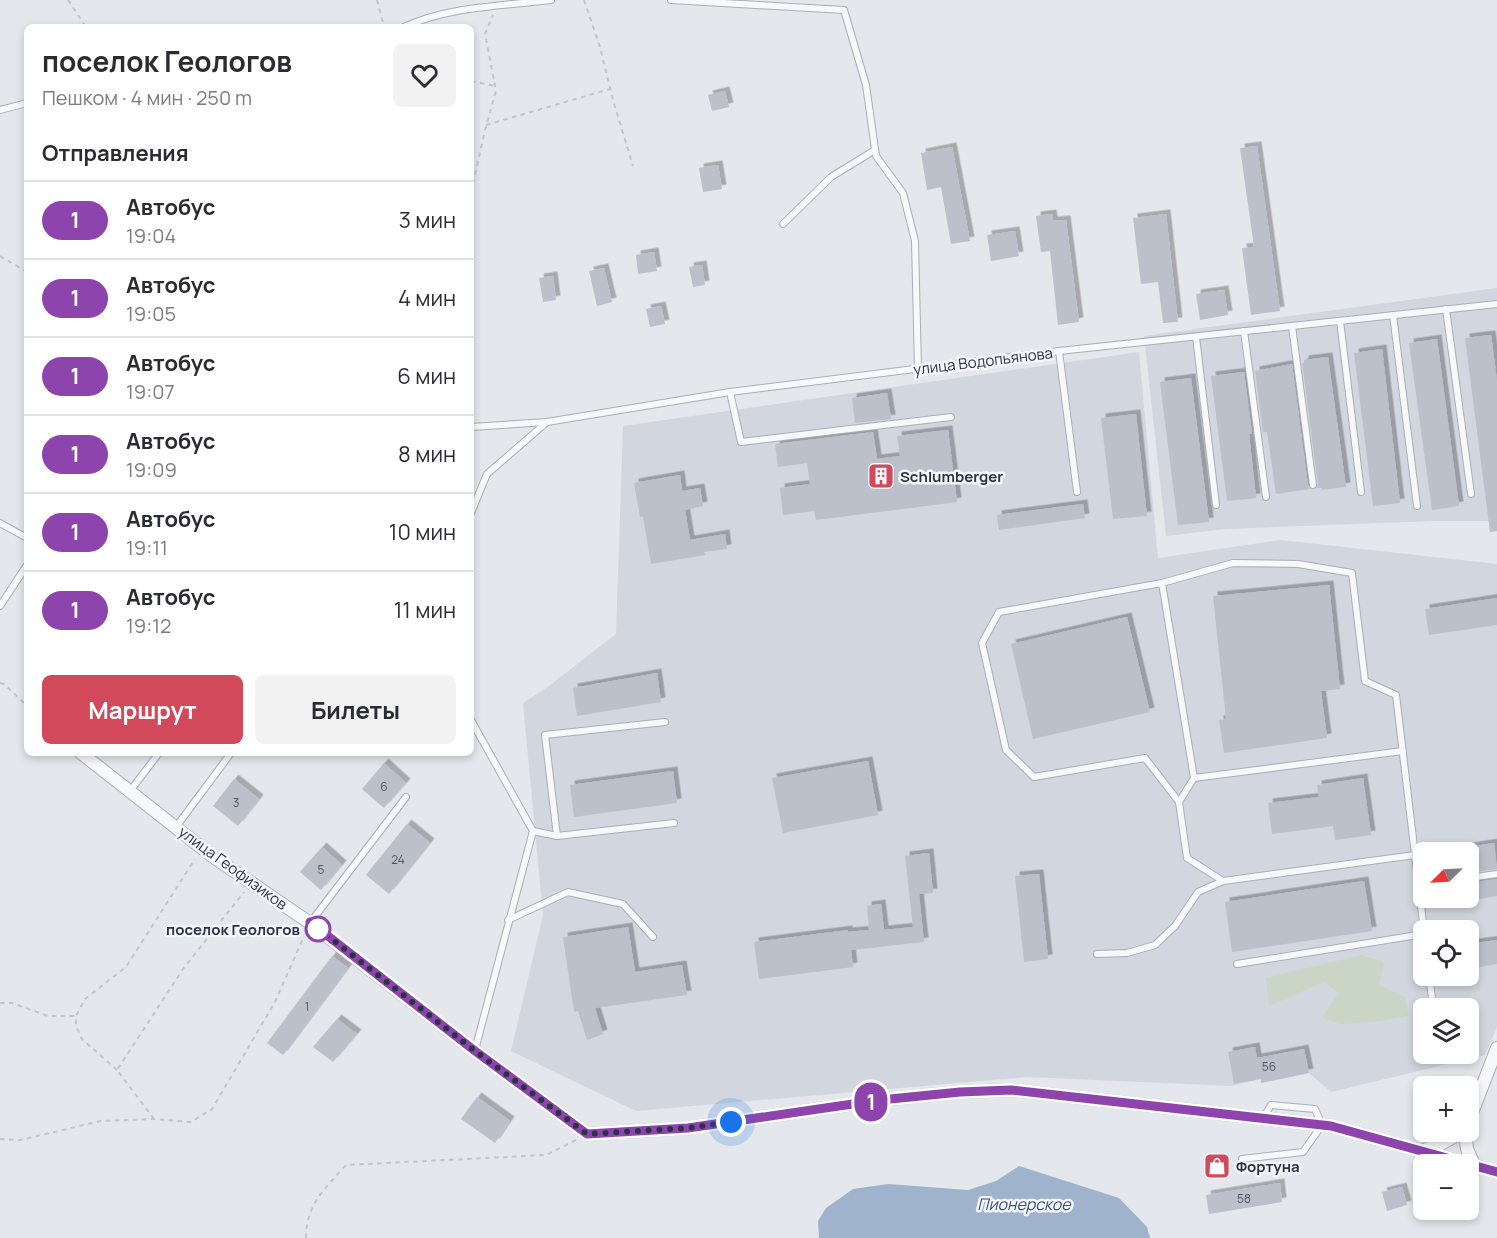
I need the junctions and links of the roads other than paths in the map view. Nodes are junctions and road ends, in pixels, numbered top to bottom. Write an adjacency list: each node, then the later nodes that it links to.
1 (551, 0): 3 (lane)
2 (671, 0): 6 (lane)
3 (411, 24)
4 (24, 104): 5 (lane)
5 (0, 110)
6 (875, 150): 7 (lane); 16 (lane)
7 (783, 224)
8 (1497, 304): 9 (lane, улица Водопьянова)
9 (1446, 309): 10 (lane, улица Водопьянова); 24 (lane)
10 (1393, 315): 11 (lane, улица Водопьянова); 28 (lane)
11 (1340, 321): 12 (lane, улица Водопьянова); 23 (lane)
12 (1292, 326): 13 (lane, улица Водопьянова); 21 (lane)
13 (1244, 331): 14 (lane, улица Водопьянова); 25 (lane)
14 (1196, 336): 15 (lane, улица Водопьянова); 26 (lane)
15 (1059, 351): 16 (lane, улица Водопьянова); 22 (lane)
16 (918, 369): 17 (lane, улица Водопьянова)
17 (730, 392): 18 (lane); 19 (lane, улица Водопьянова)
18 (951, 417)
19 (547, 422): 20 (lane, улица Водопьянова); 27 (lane)
20 (474, 427)
21 (1313, 485)
22 (1077, 492)
23 (1361, 492)
24 (1471, 494)
25 (1266, 497)
26 (1216, 505)
27 (474, 506)
28 (1417, 506)
29 (0, 523): 30 (lane)
30 (24, 536)
31 (24, 570): 33 (lane)
32 (1162, 583): 36 (lane); 40 (lane); 43 (lane)
33 (0, 606)
34 (665, 722): 47 (lane)
35 (474, 725): 46 (lane)
36 (1403, 751): 40 (lane); 48 (lane)
37 (85, 756): 41 (street, улица Геофизиков)
38 (157, 756): 41 (lane)
39 (229, 756): 45 (lane)
40 (1194, 778): 43 (lane)
41 (130, 791): 45 (street, улица Геофизиков)
42 (406, 797): 54 (lane)
43 (1179, 802): 52 (lane)
44 (674, 823): 47 (lane)
45 (176, 827): 54 (street, улица Геофизиков)
46 (533, 831): 47 (lane); 53 (lane)
47 (557, 836)
48 (1414, 842)
49 (1413, 855): 52 (lane)
50 (1497, 874): 51 (lane)
51 (1479, 876)
52 (1222, 881): 57 (lane)
53 (508, 920): 56 (lane); 60 (lane)
54 (310, 922): 60 (street, улица Геофизиков)
55 (1413, 935): 58 (lane)
56 (653, 937)
57 (1097, 954)
58 (1237, 964)
59 (1497, 1048): 61 (street)
60 (475, 1051): 62 (street, улица Геофизиков)
61 (1479, 1095)
62 (1322, 1125): 64 (street); 66 (lane)
63 (1445, 1142): 64 (street)
64 (1423, 1150): 65 (street)
65 (1437, 1154)
66 (1242, 1159)
67 (1479, 1167): 68 (street)
68 (1497, 1172)

